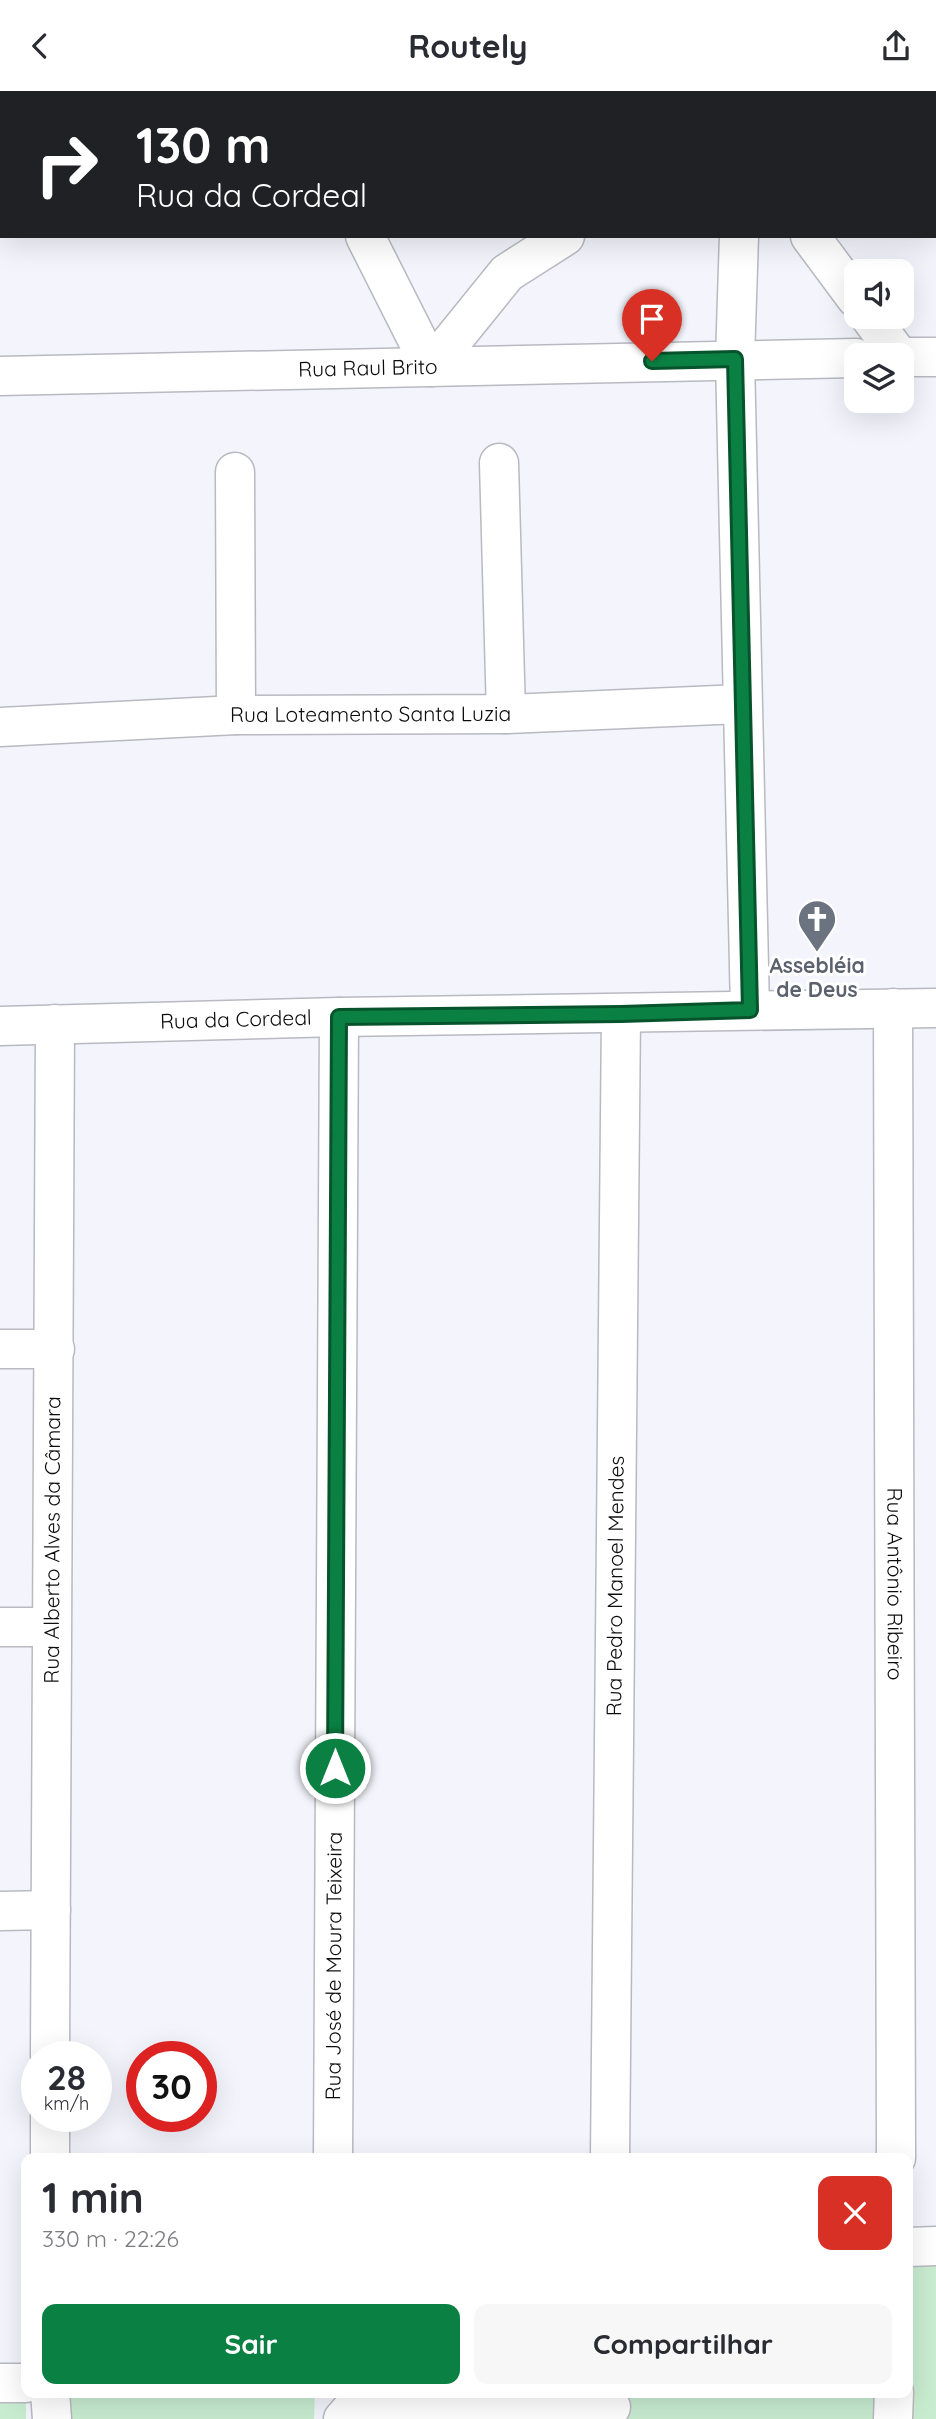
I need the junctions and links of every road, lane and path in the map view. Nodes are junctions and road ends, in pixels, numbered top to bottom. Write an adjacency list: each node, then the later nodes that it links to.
1 (366, 238): 12 (street)
2 (562, 238): 12 (street)
3 (739, 238): 11 (street)
4 (811, 238): 5 (street)
5 (844, 282)
6 (879, 329): 7 (street)
7 (890, 343)
8 (914, 356): 9 (street)
9 (936, 357)
10 (844, 358): 11 (street, Rua Raul Brito)
11 (735, 359): 12 (street, Rua Raul Brito); 16 (street)
12 (431, 367): 13 (street, Rua Raul Brito)
13 (0, 376)
14 (499, 463): 17 (street)
15 (235, 472): 18 (street)
16 (741, 704): 17 (street, Rua Loteamento Santa Luzia); 22 (street)
17 (506, 714): 18 (street, Rua Loteamento Santa Luzia)
18 (236, 715): 19 (street, Rua Loteamento Santa Luzia)
19 (0, 727)
20 (936, 1007): 21 (street, Rua da Cordeal)
21 (893, 1008): 22 (street, Rua da Cordeal); 38 (street, Rua Antônio Ribeiro)
22 (750, 1010): 23 (street, Rua da Cordeal)
23 (621, 1014): 24 (street, Rua da Cordeal); 37 (street, Rua Pedro Manoel Mendes)
24 (339, 1017): 25 (street, Rua da Cordeal); 36 (street, Rua José de Moura Teixeira)
25 (55, 1024): 26 (street, Rua da Cordeal); 28 (street, Rua Alberto Alves da Câmara)
26 (0, 1026)
27 (0, 1349): 28 (street)
28 (55, 1349): 30 (street, Rua Alberto Alves da Câmara)
29 (0, 1627): 30 (street)
30 (51, 1627): 31 (street, Rua Alberto Alves da Câmara)
31 (51, 1910): 32 (street); 33 (street, Rua Alberto Alves da Câmara)
32 (0, 1911)
33 (50, 2041)
34 (50, 2132): 35 (street)
35 (50, 2153)
36 (333, 2153)
37 (610, 2153)
38 (896, 2153)
39 (936, 2246): 40 (street)
40 (913, 2247)
41 (0, 2383): 42 (street)
42 (21, 2383)
43 (50, 2398): 46 (street)
44 (894, 2398): 48 (street)
45 (610, 2406): 47 (street)
46 (52, 2419)
47 (343, 2419)
48 (893, 2419)

